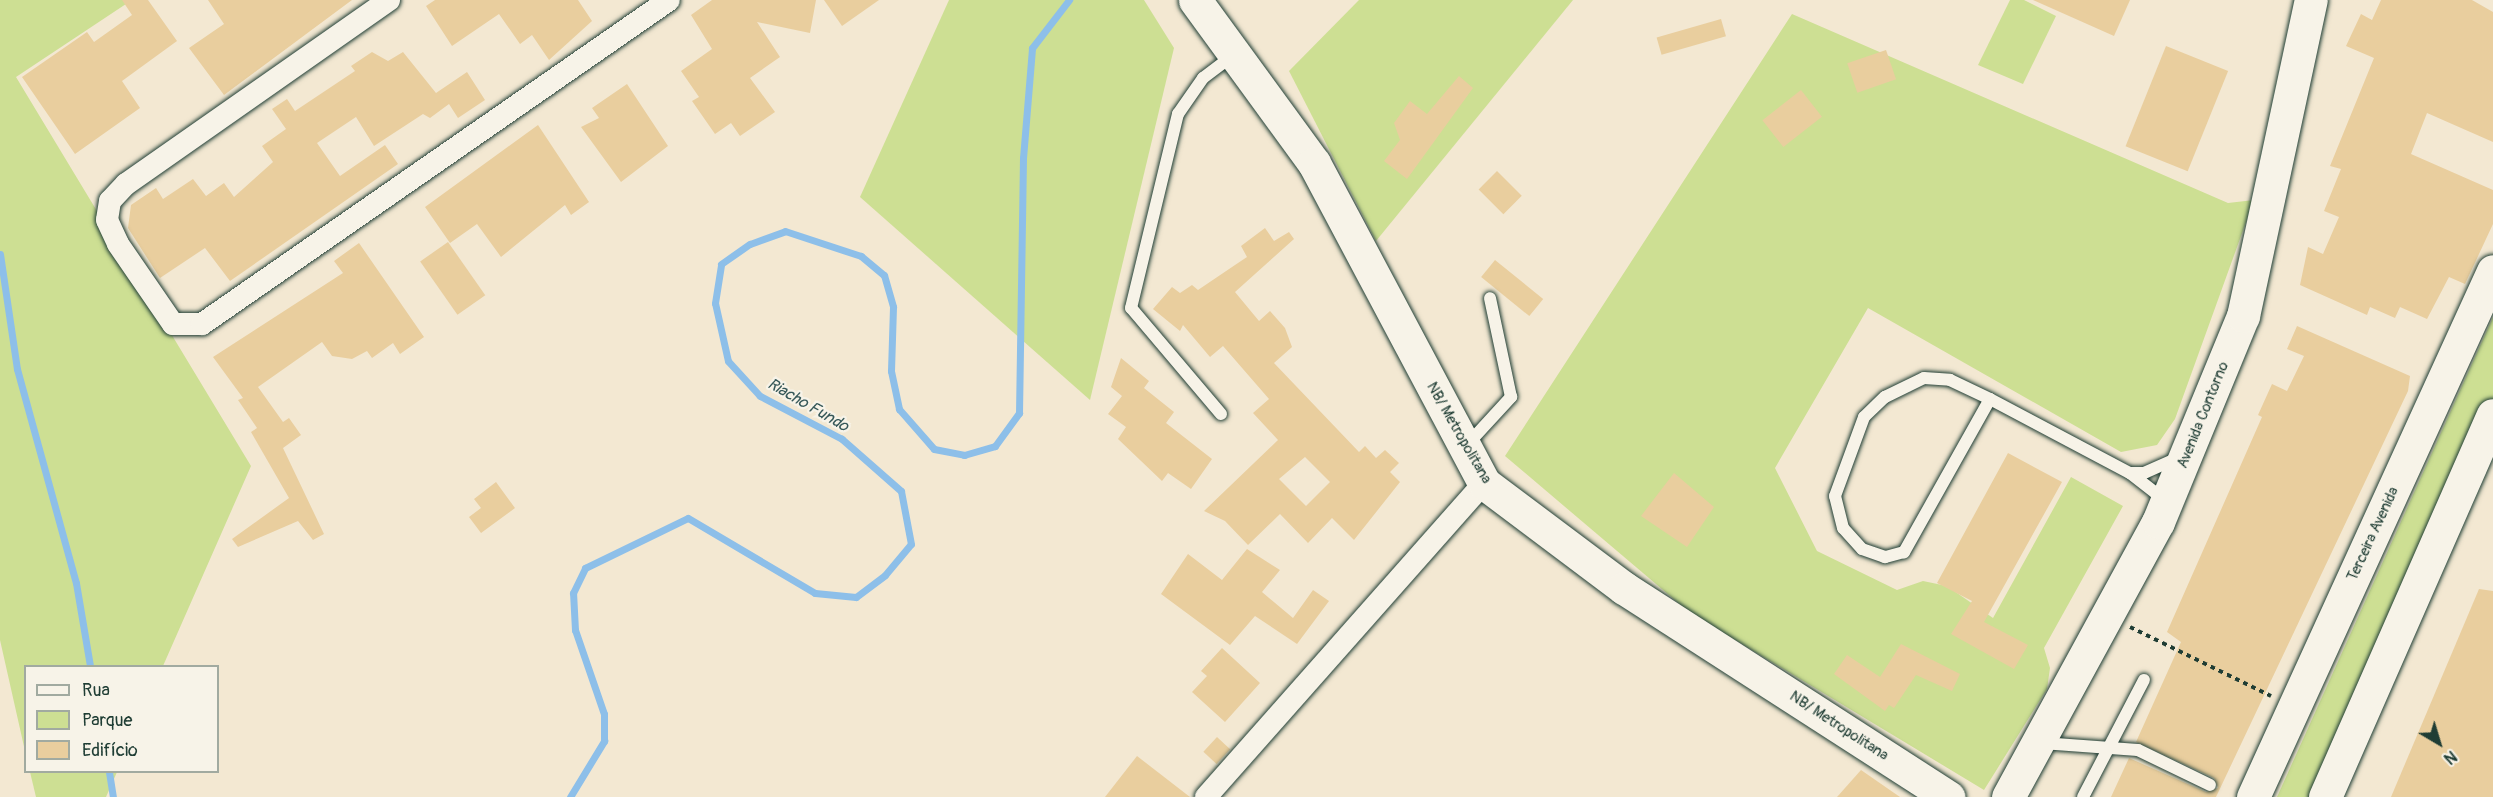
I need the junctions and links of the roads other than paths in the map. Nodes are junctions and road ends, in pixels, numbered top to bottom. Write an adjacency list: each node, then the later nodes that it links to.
1 (389, 0): 2 (street)
2 (669, 0)
3 (1195, 0): 5 (street, NB/ Metropolitana)
4 (2311, 0): 11 (street, Avenida Contorno)
5 (1235, 55): 9 (lane); 12 (street, NB/ Metropolitana)
6 (2493, 271): 24 (street, Terceira Avenida)
7 (1490, 298): 12 (lane)
8 (1990, 399): 8 (lane); 13 (lane)
9 (1221, 414)
10 (2493, 415): 25 (street)
11 (2193, 443): 13 (lane); 15 (street, Avenida Contorno)
12 (1465, 447): 14 (street, NB/ Metropolitana)
13 (2130, 473): 15 (lane)
14 (1484, 483): 20 (street); 21 (street, NB/ Metropolitana)
15 (2158, 522): 17 (street, Avenida Contorno)
16 (2144, 680): 18 (lane)
17 (2038, 743): 18 (lane); 22 (street, Avenida Contorno)
18 (2108, 744): 19 (lane); 23 (lane)
19 (2210, 784)
20 (1206, 797)
21 (1948, 797)
22 (2008, 797)
23 (2083, 797)
24 (2253, 797)
25 (2325, 797)

